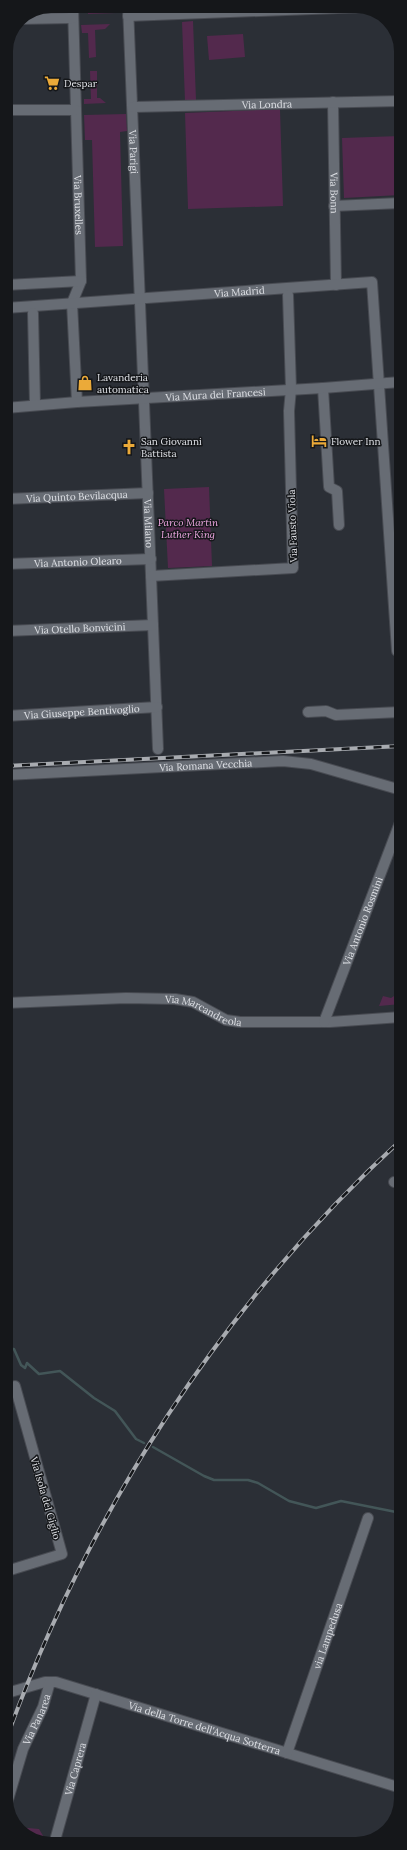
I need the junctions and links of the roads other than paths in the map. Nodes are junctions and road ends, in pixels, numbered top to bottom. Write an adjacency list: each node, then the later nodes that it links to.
1 (73, 13): 3 (street, Via Bruxelles)
2 (128, 13): 7 (street, Via Parigi)
3 (73, 18): 4 (street); 9 (street, Via Bruxelles)
4 (30, 19)
5 (394, 101): 6 (street, Via Londra)
6 (333, 102): 7 (street, Via Londra); 11 (street, Via Bonn)
7 (133, 107): 16 (street, Via Parigi)
8 (13, 110): 9 (street)
9 (76, 110): 12 (street, Via Bruxelles)
10 (394, 203): 11 (street)
11 (334, 206): 14 (street, Via Bonn)
12 (81, 281): 13 (street); 17 (street, Via Bruxelles)
13 (13, 285)
14 (336, 285): 16 (street, Via Madrid); 21 (street, Via Madrid)
15 (288, 295): 23 (street)
16 (140, 298): 17 (street, Via Madrid); 24 (street, Via Milano)
17 (72, 303): 18 (street, Via Madrid); 25 (street, Via Bruxelles)
18 (13, 307)
19 (34, 313): 26 (street)
20 (394, 382): 21 (street, Via Mura dei Francesi)
21 (378, 383): 22 (street, Via Mura dei Francesi); 34 (street)
22 (324, 388): 23 (street, Via Mura dei Francesi); 30 (street)
23 (291, 389): 24 (street, Via Mura dei Francesi); 33 (street, Via Fausto Viola)
24 (144, 398): 25 (street, Via Mura dei Francesi); 28 (street, Via Milano)
25 (77, 402): 26 (street, Via Mura dei Francesi)
26 (35, 405): 27 (street, Via Mura dei Francesi)
27 (13, 407)
28 (148, 494): 29 (street, Via Quinto Bevilacqua); 31 (street, Via Milano)
29 (13, 499)
30 (339, 525)
31 (151, 559): 32 (street, Via Antonio Olearo); 33 (street, Via Milano)
32 (13, 564)
33 (151, 576): 35 (street, Via Milano)
34 (394, 621)
35 (153, 625): 36 (street, Via Otello Bonvicini); 37 (street, Via Milano)
36 (13, 632)
37 (157, 707): 40 (street, Via Giuseppe Bentivoglio); 41 (street, Via Milano)
38 (308, 712): 39 (street)
39 (394, 712)
40 (13, 716)
41 (158, 749)
42 (13, 775): 43 (street, Via Romana Vecchia)
43 (394, 788)
44 (394, 836): 47 (street, Via Antonio Rosmini)
45 (13, 1003): 47 (street, Via Marcandreola)
46 (394, 1017): 47 (street, Via Marcandreola)
47 (324, 1022)
48 (15, 1386): 50 (street, Via Isola del Giglio)
49 (368, 1518): 54 (street, via Lampedusa)
50 (13, 1567)
51 (50, 1682): 52 (street, Via della Torre dell'Acqua Sotterra); 53 (street, Via della Torre dell'Acqua Sotterra); 55 (street, Via Panarea)
52 (13, 1691)
53 (96, 1694): 54 (street, Via della Torre dell'Acqua Sotterra); 57 (street, Via Caprera)
54 (287, 1753): 56 (street, Via della Torre dell'Acqua Sotterra)
55 (13, 1783)
56 (394, 1786)
57 (56, 1837)

